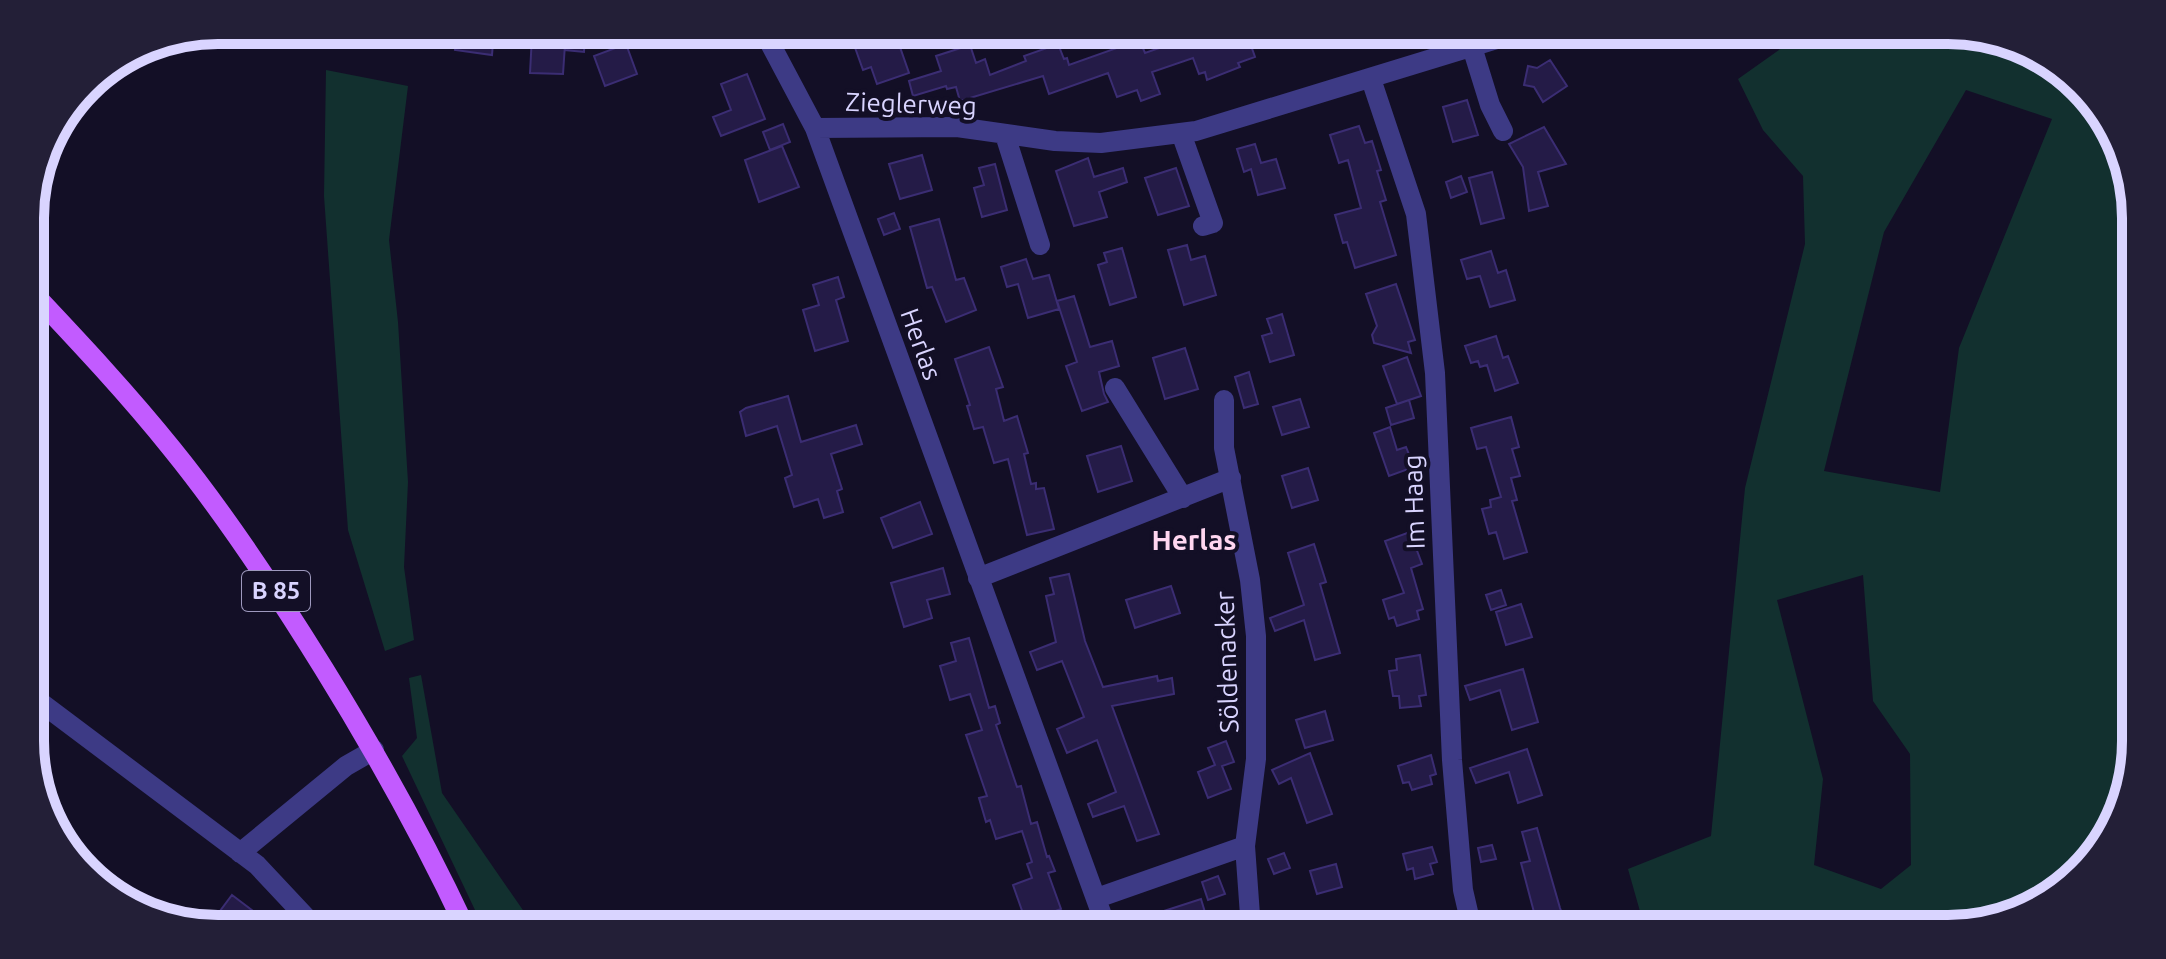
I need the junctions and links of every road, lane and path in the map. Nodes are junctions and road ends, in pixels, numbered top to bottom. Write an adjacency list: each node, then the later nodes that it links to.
1 (770, 44): 5 (street, Herlas)
2 (1482, 44): 3 (street, Zieglerweg)
3 (1472, 47): 4 (street, Zieglerweg); 6 (street)
4 (1371, 79): 7 (street, Zieglerweg); 26 (street, Im Haag)
5 (815, 128): 8 (street, Zieglerweg); 16 (street, Herlas)
6 (1503, 131)
7 (1181, 133): 8 (street, Zieglerweg); 9 (street)
8 (1005, 135): 10 (street, Zieglerweg)
9 (1203, 226)
10 (1040, 245)
11 (44, 305): 18 (main road, B 85)
12 (1115, 388): 15 (street)
13 (1224, 400): 14 (street, Söldenacker)
14 (1231, 478): 15 (street); 19 (street, Söldenacker)
15 (1183, 498): 16 (street)
16 (978, 578): 21 (street, Herlas)
17 (44, 705): 20 (street)
18 (374, 750): 20 (street); 23 (main road, B 85)
19 (1245, 846): 21 (street); 25 (street, Söldenacker)
20 (240, 853): 22 (street)
21 (1097, 898): 24 (street, Herlas)
22 (304, 915)
23 (459, 915)
24 (1102, 915)
25 (1250, 915)
26 (1469, 915)

